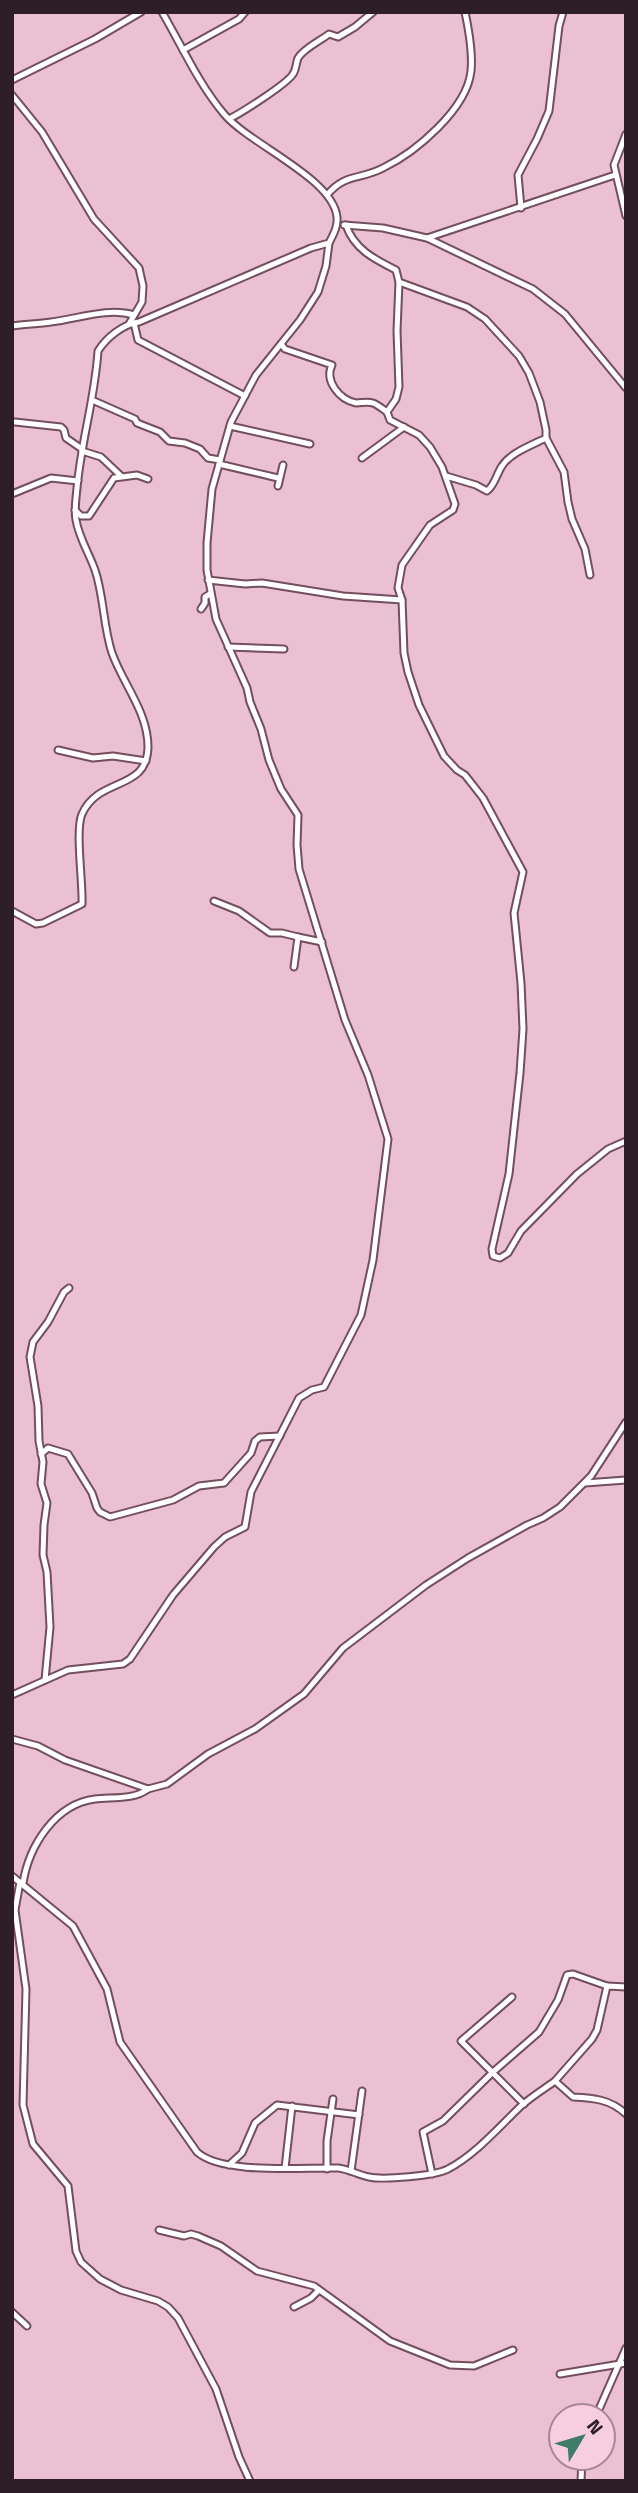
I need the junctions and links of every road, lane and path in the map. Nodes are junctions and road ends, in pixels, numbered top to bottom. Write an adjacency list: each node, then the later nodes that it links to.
1 (141, 12): 8 (street)
2 (162, 12): 7 (street)
3 (246, 12): 7 (street)
4 (373, 12): 10 (street)
5 (466, 12): 13 (street)
6 (563, 12): 15 (street)
7 (183, 50): 10 (street)
8 (12, 80)
9 (12, 95): 22 (street)
10 (229, 119): 13 (street)
11 (626, 134): 12 (street)
12 (615, 177): 14 (street); 15 (street); 16 (street)
13 (327, 195): 17 (street)
14 (626, 202)
15 (521, 208): 19 (street)
16 (626, 216)
17 (337, 224): 18 (street); 20 (street)
18 (346, 225): 19 (street); 21 (street)
19 (427, 238): 26 (street)
20 (329, 243): 23 (street); 25 (street)
21 (399, 282): 29 (street); 33 (street)
22 (134, 315): 23 (street); 24 (street)
23 (132, 323): 27 (street); 28 (street)
24 (12, 326)
25 (281, 344): 27 (street); 29 (street)
26 (626, 387)
27 (245, 396): 31 (street)
28 (92, 400): 35 (street); 37 (street)
29 (387, 412): 32 (street)
30 (15, 422): 35 (street)
31 (230, 426): 34 (street); 37 (street)
32 (404, 427): 36 (street); 40 (street)
33 (546, 438): 40 (street); 47 (street)
34 (310, 444)
35 (82, 450): 39 (street); 43 (street)
36 (362, 458)
37 (220, 462): 41 (street); 48 (street)
38 (283, 465): 41 (street)
39 (121, 476): 42 (street); 46 (street)
40 (446, 476): 50 (street)
41 (278, 478): 44 (street)
42 (148, 479)
43 (78, 481): 45 (street); 46 (street)
44 (278, 486)
45 (12, 494)
46 (75, 510): 55 (street)
47 (590, 575)
48 (208, 580): 49 (street); 50 (street)
49 (210, 594): 51 (street); 52 (street)
50 (402, 600): 61 (street)
51 (201, 609)
52 (228, 647): 53 (street); 59 (street)
53 (284, 649)
54 (58, 750): 55 (street)
55 (146, 761): 57 (street)
56 (214, 901): 58 (street)
57 (12, 911)
58 (298, 937): 59 (street); 60 (street)
59 (321, 942): 64 (street)
60 (294, 967)
61 (626, 1142)
62 (69, 1288): 65 (street)
63 (626, 1422): 67 (street)
64 (280, 1436): 65 (street); 68 (street)
65 (41, 1454): 68 (street)
66 (626, 1480): 67 (street)
67 (585, 1483): 71 (street)
68 (45, 1680): 69 (street)
69 (12, 1695)
70 (12, 1739): 71 (street)
71 (148, 1788): 73 (street)
72 (12, 1876): 73 (street)
73 (22, 1883): 74 (street); 87 (street)
74 (15, 1942): 102 (street)
75 (607, 1986): 76 (street); 78 (street); 79 (street)
76 (626, 1987)
77 (512, 1997): 78 (street)
78 (493, 2072): 82 (street); 91 (street)
79 (555, 2081): 82 (street); 85 (street)
80 (362, 2091): 86 (street)
81 (333, 2099): 84 (street)
82 (524, 2104): 91 (street)
83 (292, 2106): 84 (street); 87 (street); 88 (street)
84 (330, 2111): 86 (street); 89 (street)
85 (626, 2114)
86 (359, 2115): 90 (street)
87 (229, 2165): 88 (street)
88 (285, 2168): 89 (street)
89 (327, 2169): 90 (street)
90 (351, 2171): 91 (street)
91 (432, 2174)
92 (159, 2231): 93 (street)
93 (319, 2290): 94 (street); 98 (street)
94 (294, 2307)
95 (12, 2312): 96 (street)
96 (27, 2326)
97 (626, 2348): 99 (street)
98 (513, 2350)
99 (622, 2364): 100 (street); 101 (street)
100 (560, 2374)
101 (603, 2402)
102 (250, 2481)

